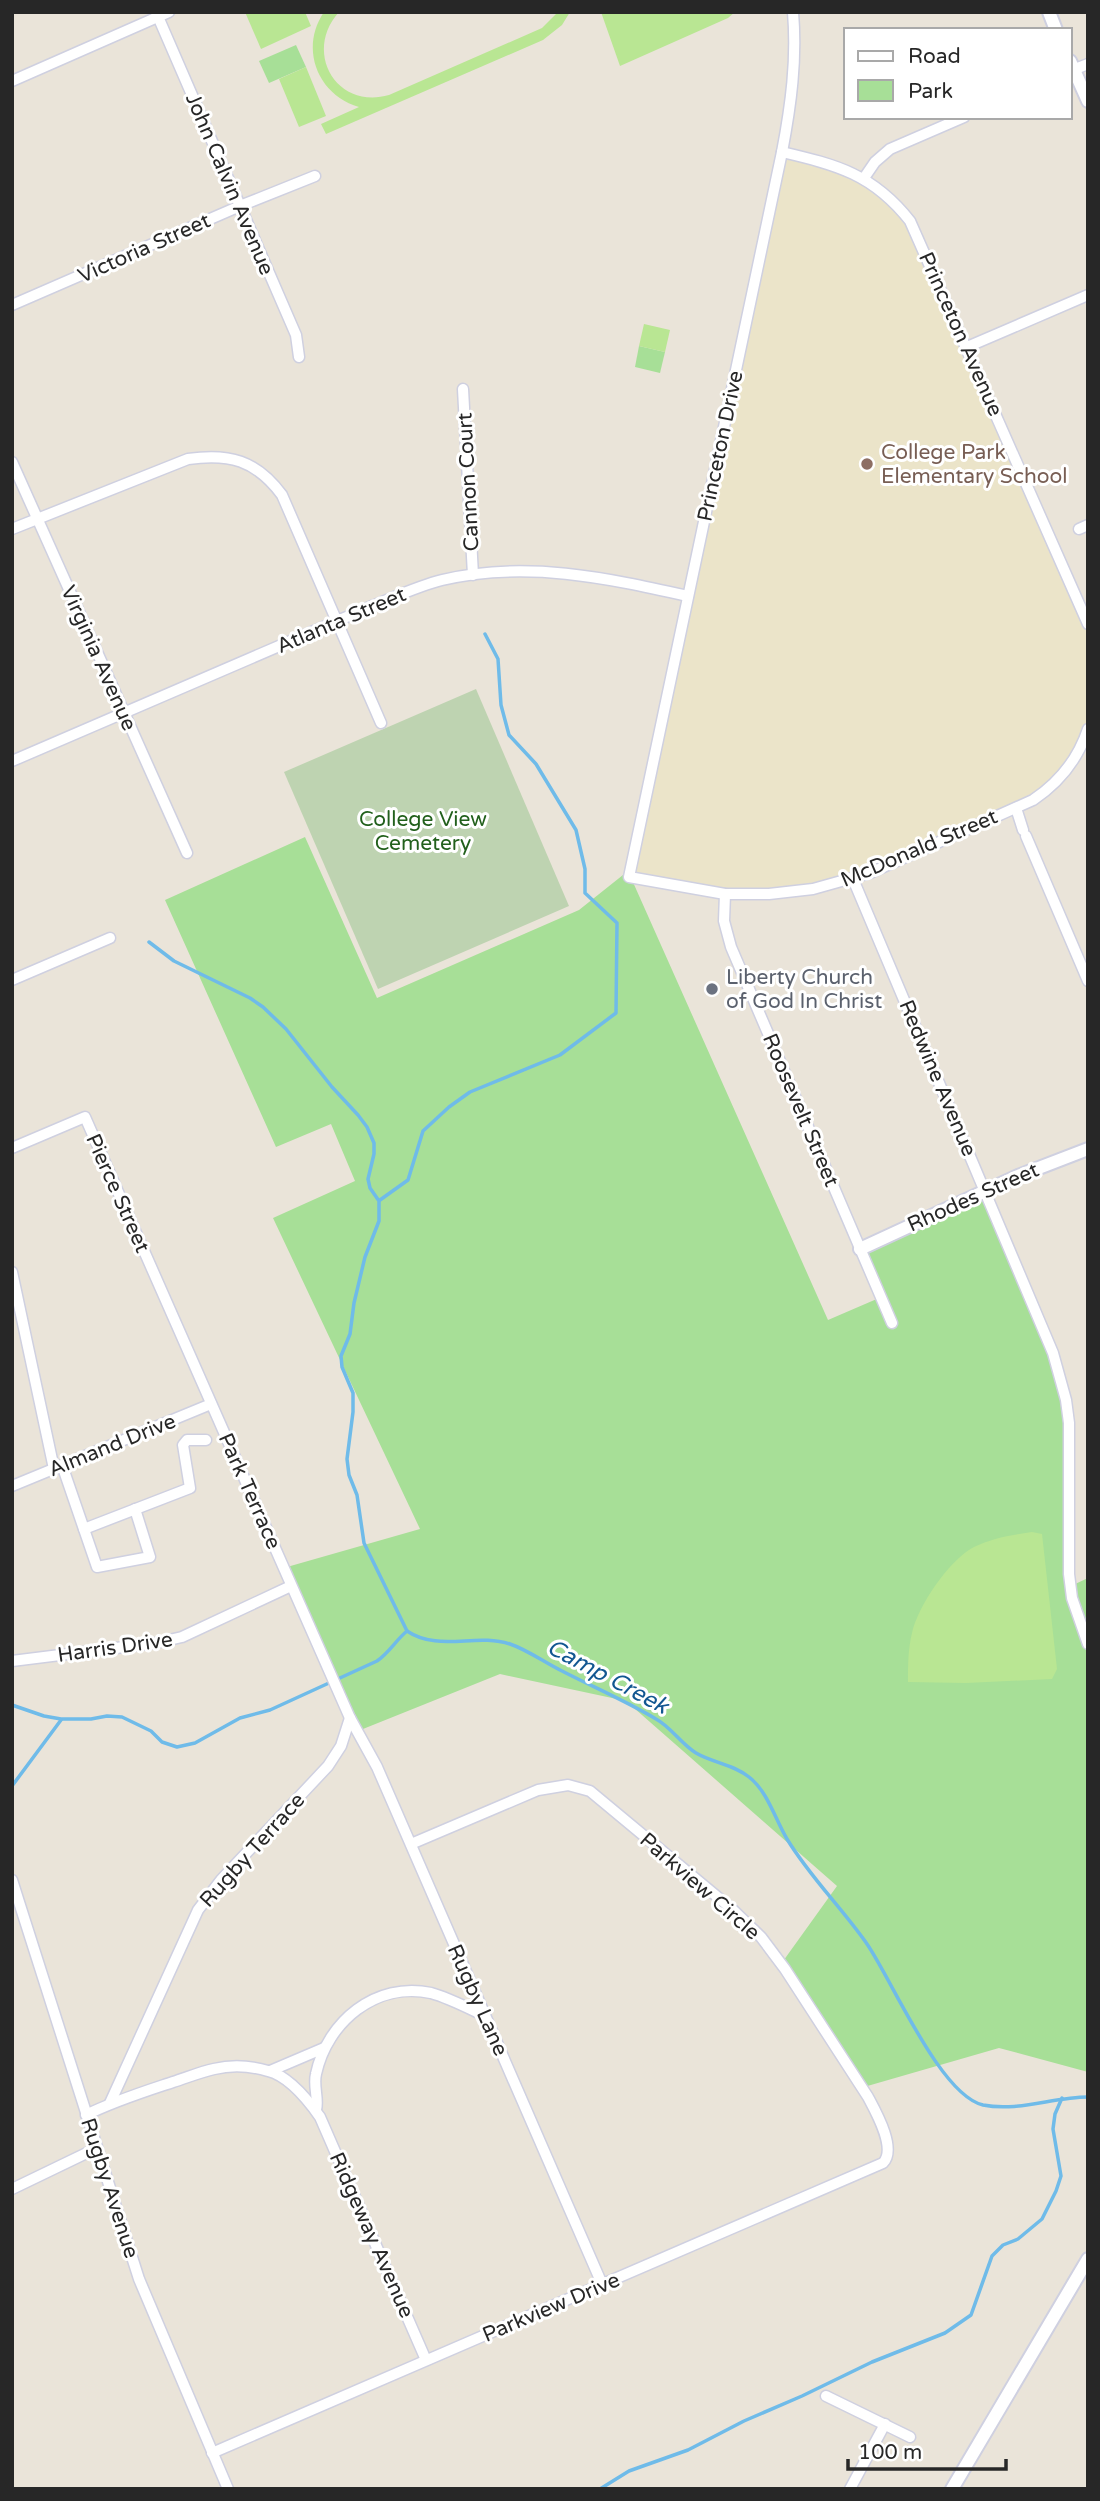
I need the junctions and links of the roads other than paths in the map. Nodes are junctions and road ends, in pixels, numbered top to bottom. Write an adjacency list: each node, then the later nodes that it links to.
1 (169, 12): 3 (street)
2 (793, 12): 9 (street, Princeton Drive)
3 (157, 15): 6 (street); 12 (street, John Calvin Avenue)
4 (1088, 64): 5 (street)
5 (1072, 67): 7 (street)
6 (12, 81)
7 (1088, 101)
8 (959, 119): 11 (street)
9 (782, 152): 11 (street, Princeton Avenue); 22 (street, Princeton Drive)
10 (315, 176): 12 (street, Victoria Street)
11 (864, 178): 15 (street, Princeton Avenue)
12 (240, 206): 14 (street, Victoria Street); 16 (street, John Calvin Avenue)
13 (1088, 295): 15 (street)
14 (12, 305)
15 (967, 347): 24 (street, Princeton Avenue)
16 (299, 358)
17 (463, 389): 21 (street, Cannon Court)
18 (12, 462): 19 (street, Virginia Avenue)
19 (37, 518): 20 (street); 23 (street); 25 (street, Virginia Avenue)
20 (12, 529)
21 (474, 575): 22 (street, Atlanta Street); 23 (street, Atlanta Street)
22 (688, 596): 31 (street, Princeton Drive)
23 (337, 621): 25 (street, Atlanta Street); 26 (street)
24 (1088, 624)
25 (124, 713): 28 (street, Atlanta Street); 30 (street, Virginia Avenue)
26 (381, 723)
27 (1088, 729): 29 (street, McDonald Street)
28 (12, 761)
29 (1016, 808): 32 (street, McDonald Street); 36 (street)
30 (187, 853)
31 (629, 877): 33 (street, McDonald Street)
32 (853, 879): 33 (street, McDonald Street); 39 (street, Redwine Avenue)
33 (725, 894): 40 (street, Roosevelt Street)
34 (110, 938): 35 (street)
35 (12, 980)
36 (1088, 981)
37 (12, 1148): 41 (street, Pierce Street)
38 (1088, 1149): 39 (street, Rhodes Street)
39 (985, 1190): 40 (street, Rhodes Street); 51 (street, Redwine Avenue)
40 (860, 1249): 43 (street, Roosevelt Street)
41 (150, 1265): 44 (street, Park Terrace)
42 (12, 1272): 46 (street)
43 (892, 1324)
44 (211, 1404): 46 (street, Almand Drive); 50 (street, Park Terrace)
45 (206, 1440): 48 (street)
46 (58, 1467): 47 (street, Almand Drive); 49 (street)
47 (12, 1486)
48 (135, 1509): 49 (street); 49 (street)
49 (84, 1529)
50 (291, 1586): 52 (street, Harris Drive); 53 (street, Park Terrace)
51 (1088, 1644)
52 (12, 1661)
53 (350, 1718): 54 (street, Rugby Lane); 59 (street, Rugby Terrace)
54 (411, 1844): 56 (street, Rugby Lane); 63 (street, Parkview Circle)
55 (12, 1880): 61 (street, Rugby Avenue)
56 (485, 2016): 57 (street); 66 (street, Rugby Lane)
57 (324, 2048): 58 (street); 60 (street)
58 (270, 2071): 59 (street); 60 (street)
59 (110, 2103): 61 (street)
60 (316, 2111): 67 (street, Ridgeway Avenue)
61 (86, 2115): 62 (street, Rugby Avenue)
62 (97, 2148): 64 (street); 71 (street, Rugby Avenue)
63 (888, 2158): 66 (street, Parkview Drive)
64 (12, 2189)
65 (1087, 2263): 74 (street)
66 (603, 2284): 67 (street, Parkview Drive)
67 (426, 2360): 71 (street, Parkview Drive)
68 (826, 2396): 69 (street)
69 (885, 2424): 70 (street); 73 (street)
70 (910, 2437)
71 (212, 2453): 72 (street, Rugby Avenue)
72 (228, 2489)
73 (850, 2489)
74 (952, 2489)

